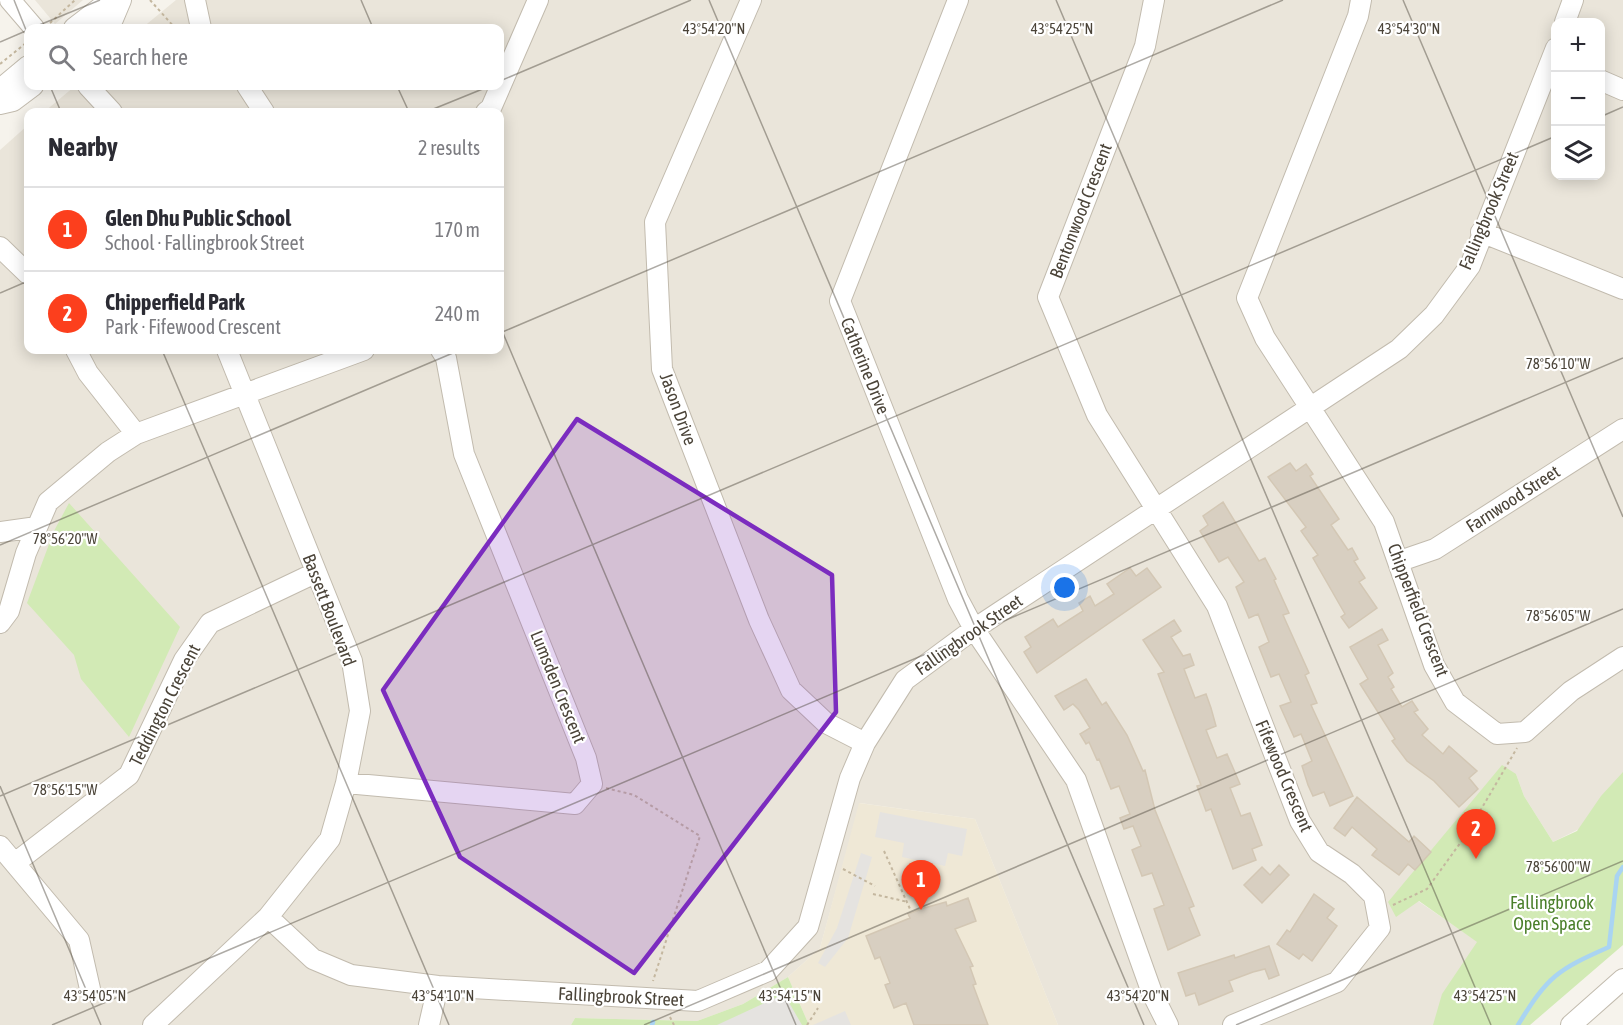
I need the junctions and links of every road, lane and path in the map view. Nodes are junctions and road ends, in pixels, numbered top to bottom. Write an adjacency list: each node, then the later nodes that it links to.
1 (10, 0): 14 (street)
2 (75, 0): 15 (path)
3 (116, 0): 16 (street)
4 (121, 0): 17 (street)
5 (150, 0): 18 (path)
6 (195, 0): 19 (street)
7 (538, 0): 24 (street)
8 (751, 0): 58 (street, Jason Drive)
9 (958, 0): 55 (street, Catherine Drive)
10 (1154, 0): 48 (street, Bentonwood Crescent)
11 (1361, 0): 45 (street)
12 (1573, 0): 13 (street)
13 (1566, 18)
14 (31, 24)
15 (48, 24)
16 (79, 24)
17 (107, 24)
18 (171, 24)
19 (200, 24)
20 (24, 44): 22 (path)
21 (1551, 63): 36 (street, Fallingbrook Street)
22 (0, 64)
23 (24, 69): 31 (street)
24 (504, 78)
25 (1605, 82): 30 (street)
26 (27, 90): 32 (street)
27 (92, 90): 33 (street)
28 (250, 90): 34 (street)
29 (499, 90): 35 (street)
30 (1623, 90)
31 (0, 97)
32 (0, 104)
33 (108, 108)
34 (261, 108)
35 (491, 108)
36 (1481, 232): 39 (street); 45 (street, Fallingbrook Street)
37 (0, 247): 38 (street)
38 (24, 270)
39 (1623, 289)
40 (78, 354): 47 (street)
41 (229, 354): 44 (street, Bassett Boulevard)
42 (353, 354): 44 (street)
43 (444, 354): 60 (street, Lumsden Crescent)
44 (244, 394): 47 (street); 52 (street, Bassett Boulevard)
45 (1310, 407): 48 (street, Fallingbrook Street); 51 (street, Chipperfield Crescent)
46 (1623, 429): 51 (street, Farnwood Street)
47 (136, 434): 49 (street)
48 (1157, 510): 55 (street, Fallingbrook Street); 69 (street, Fifewood Crescent)
49 (38, 527): 50 (street); 53 (street)
50 (0, 532)
51 (1400, 561): 57 (street, Chipperfield Crescent)
52 (315, 573): 59 (street, Bassett Boulevard); 64 (street, Teddington Crescent)
53 (7, 591): 54 (street)
54 (0, 623)
55 (974, 629): 58 (street, Fallingbrook Street); 79 (street)
56 (1623, 657): 57 (street)
57 (1528, 729): 69 (path)
58 (866, 743): 63 (street, Fallingbrook Street)
59 (346, 783): 60 (street); 70 (street, Bassett Boulevard)
60 (592, 784): 74 (path)
61 (0, 846): 64 (street)
62 (884, 851): 67 (path)
63 (826, 861): 65 (path); 74 (street, Fallingbrook Street)
64 (15, 863): 73 (street)
65 (875, 886)
66 (873, 894): 67 (path)
67 (908, 902): 68 (path)
68 (910, 909)
69 (1377, 912): 80 (street)
70 (268, 917): 72 (street, Fallingbrook Street); 76 (street, Bassett Boulevard)
71 (1623, 980): 81 (street)
72 (438, 986): 74 (street, Fallingbrook Street); 77 (street)
73 (90, 989)
74 (647, 998)
75 (818, 1008): 78 (path)
76 (153, 1025)
77 (429, 1025)
78 (807, 1025)
79 (1168, 1025)
80 (1233, 1025)
81 (1571, 1025)

